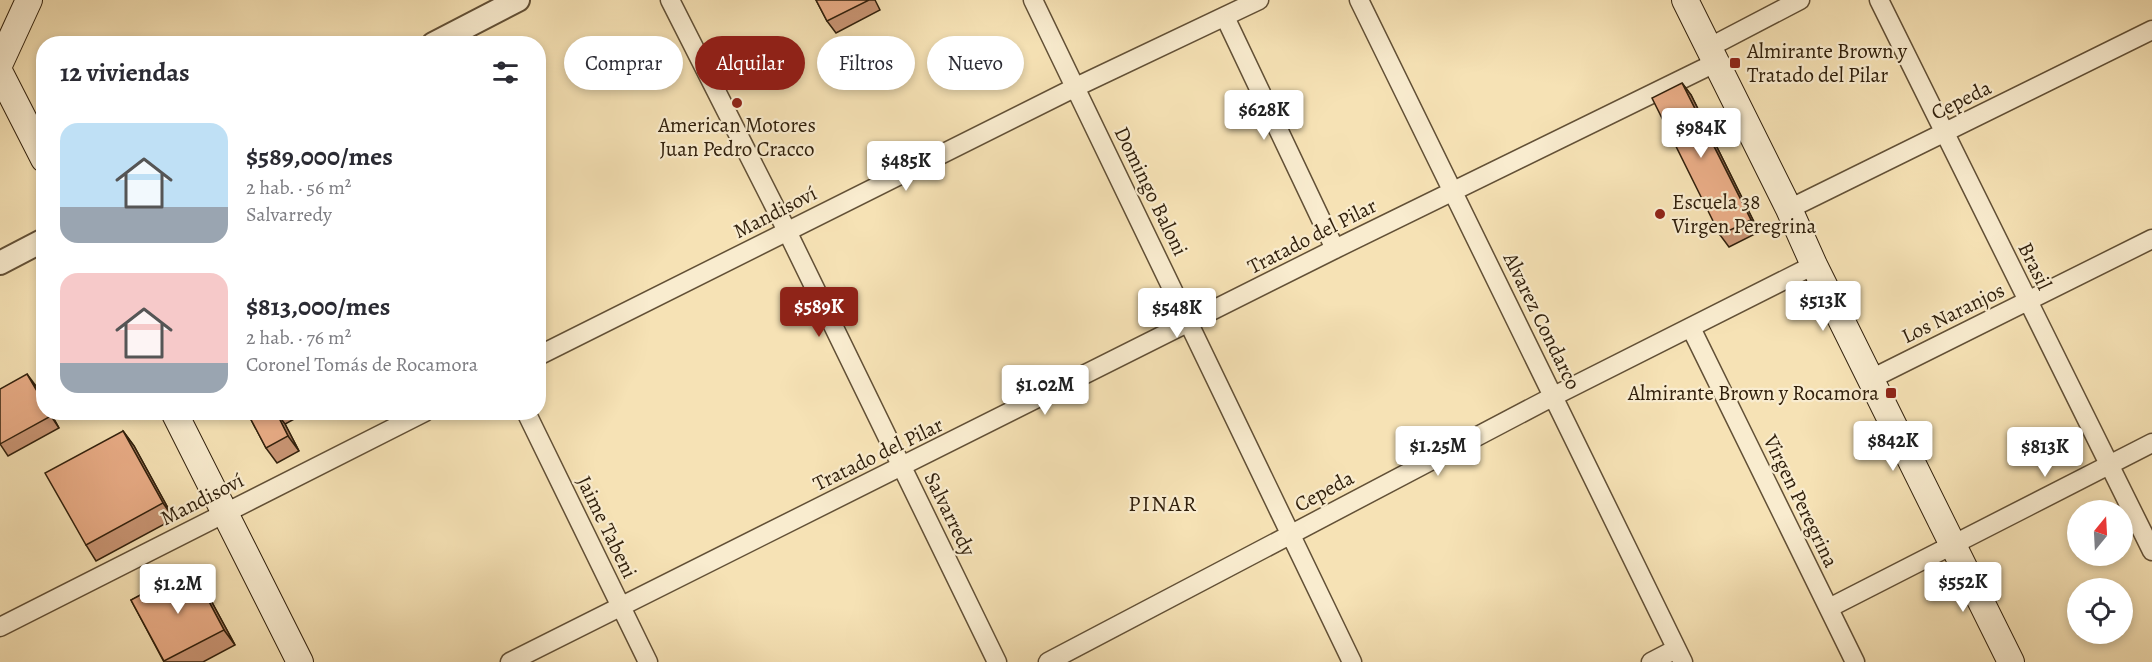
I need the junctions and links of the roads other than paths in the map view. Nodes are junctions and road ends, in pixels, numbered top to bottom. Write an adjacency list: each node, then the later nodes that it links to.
1 (29, 0): 14 (main road)
2 (519, 0): 12 (street)
3 (670, 0): 21 (street, Salvarredy)
4 (1033, 0): 16 (street, Domingo Baloni)
5 (1259, 0): 10 (street, Mandisoví)
6 (1359, 0): 19 (street, Alvarez Condarco)
7 (1685, 0): 13 (main road)
8 (1800, 0): 13 (street, Tratado del Pilar)
9 (1879, 0): 17 (street, Brasil)
10 (1224, 17): 16 (street, Mandisoví); 24 (street)
11 (2152, 30): 17 (street, Cepeda)
12 (449, 36)
13 (1714, 55): 19 (street, Tratado del Pilar); 20 (main road)
14 (0, 63)
15 (0, 73): 18 (main road)
16 (1076, 87): 21 (street, Mandisoví); 28 (street, Domingo Baloni)
17 (1945, 133): 20 (street, Cepeda); 27 (street, Brasil)
18 (36, 143)
19 (1453, 192): 24 (street, Tratado del Pilar); 32 (street, Alvarez Condarco)
20 (1789, 209): 26 (main road)
21 (787, 231): 30 (street, Mandisoví); 38 (street, Salvarredy)
22 (2152, 239): 27 (street, Los Naranjos)
23 (36, 244): 25 (street)
24 (1335, 249): 28 (street, Tratado del Pilar)
25 (0, 262)
26 (1814, 265): 29 (street, Cepeda); 31 (main road)
27 (2028, 301): 31 (street, Los Naranjos); 37 (street, Brasil)
28 (1190, 323): 38 (street, Tratado del Pilar); 40 (street, Domingo Baloni)
29 (1691, 328): 32 (street, Cepeda); 44 (street, Virgen Peregrina)
30 (546, 352)
31 (1871, 379): 41 (main road)
32 (1554, 396): 40 (street, Cepeda); 46 (street, Alvarez Condarco)
33 (178, 420): 39 (main road)
34 (409, 420): 39 (street, Mandisoví)
35 (530, 420): 43 (street, Jaime Tabeni)
36 (2152, 443): 37 (street)
37 (2110, 465): 41 (street); 42 (street, Brasil)
38 (902, 467): 43 (street, Tratado del Pilar); 50 (street, Salvarredy)
39 (225, 513): 45 (street, Mandisoví); 47 (main road)
40 (1290, 534): 51 (street, Cepeda); 52 (street, Domingo Baloni)
41 (1953, 545): 44 (street); 55 (main road)
42 (2152, 551)
43 (621, 606): 48 (street, Tratado del Pilar); 49 (street, Jaime Tabeni)
44 (1829, 608): 54 (street, Virgen Peregrina)
45 (0, 627)
46 (1679, 655): 53 (street)
47 (300, 662)
48 (510, 662)
49 (648, 662)
50 (996, 662)
51 (1048, 662)
52 (1352, 662)
53 (1651, 662)
54 (1855, 662)
55 (2012, 662)

